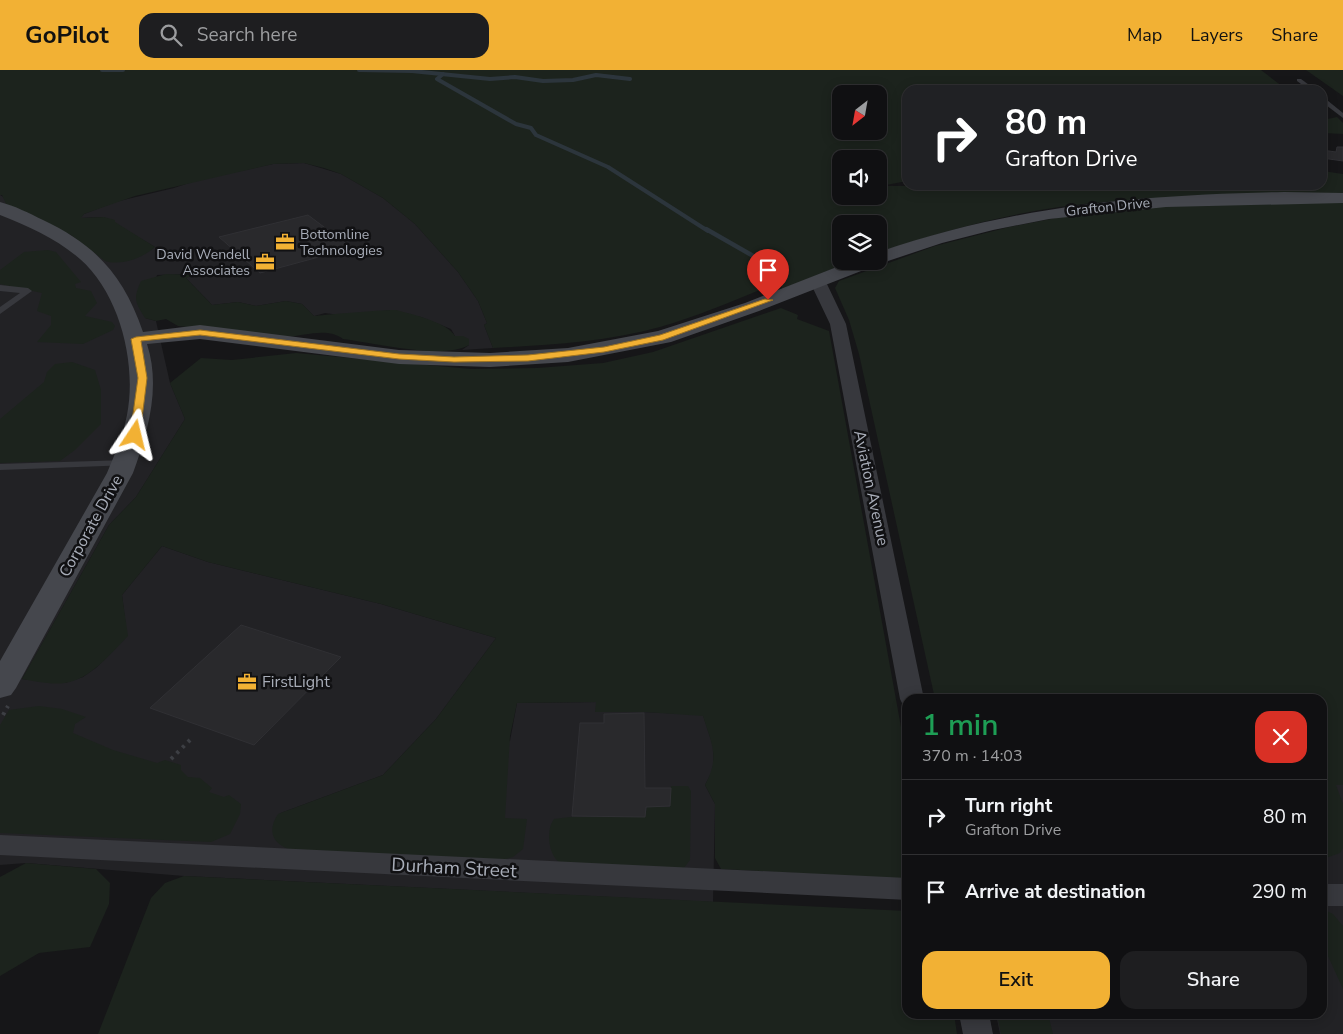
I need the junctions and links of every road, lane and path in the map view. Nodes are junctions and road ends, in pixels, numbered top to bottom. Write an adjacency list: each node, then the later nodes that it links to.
1 (1299, 80): 2 (lane)
2 (1306, 85)
3 (1327, 102): 4 (lane)
4 (1343, 116)
5 (1343, 198): 7 (street, Grafton Drive)
6 (0, 208): 12 (street, Corporate Drive)
7 (887, 255)
8 (848, 270): 9 (street)
9 (818, 282): 12 (street); 16 (street, Aviation Avenue)
10 (0, 288): 11 (lane)
11 (0, 311)
12 (136, 339): 13 (street, Corporate Drive)
13 (126, 463): 14 (lane); 15 (street, Corporate Drive)
14 (0, 467)
15 (0, 688)
16 (911, 694)
17 (190, 740): 18 (path)
18 (171, 759)
19 (0, 846): 20 (street, Durham Street)
20 (902, 889)
21 (1327, 894): 22 (street)
22 (1343, 894)
23 (975, 1019): 24 (street)
24 (978, 1034)

